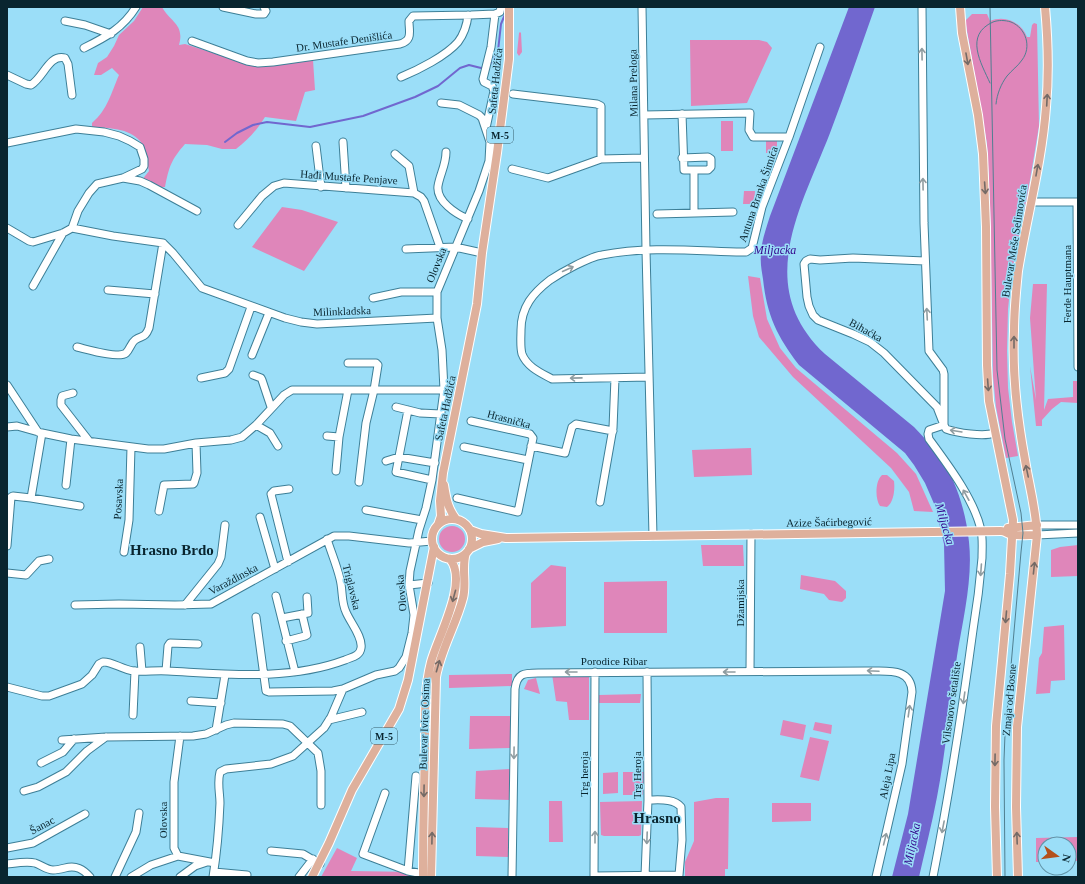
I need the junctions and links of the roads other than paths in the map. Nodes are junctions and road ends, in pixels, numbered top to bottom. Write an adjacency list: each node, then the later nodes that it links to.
1 (136, 7): 13 (street)
2 (223, 7): 3 (street)
3 (264, 7)
4 (500, 7): 10 (street)
5 (509, 7): 56 (main road, Safeta Hadžića / M-5)
6 (642, 7): 23 (street, Milana Preloga)
7 (922, 7): 57 (street, one-way to 7)
8 (960, 7): 89 (main road, Bulevar Meše Selimovića, one-way to 89)
9 (1045, 7): 40 (main road, Bulevar Meše Selimovića, one-way to 9)
10 (495, 14): 11 (street, Dr. Mustafe Denišlića); 24 (street)
11 (468, 15): 14 (street, Dr. Mustafe Denišlića); 18 (street)
12 (65, 21): 13 (street)
13 (111, 34): 16 (street)
14 (192, 41)
15 (820, 47): 25 (street, Antuna Branka Šimića)
16 (84, 48)
17 (7, 76): 20 (street)
18 (401, 77)
19 (513, 94): 33 (street)
20 (72, 95)
21 (441, 103): 24 (street, Safeta Hadžića)
22 (682, 114): 23 (street, Antuna Branka Šimića); 25 (street, Antuna Branka Šimića); 32 (street)
23 (644, 115): 31 (street, Milana Preloga)
24 (486, 129): 46 (street, Safeta Hadžića)
25 (789, 137): 55 (street, Antuna Branka Šimića)
26 (343, 142): 38 (street)
27 (7, 143): 36 (street)
28 (316, 146): 37 (street)
29 (446, 152): 46 (street)
30 (395, 154): 39 (street)
31 (644, 158): 33 (street); 55 (street, Milana Preloga)
32 (682, 158): 35 (street); 35 (street)
33 (601, 159): 34 (street)
34 (512, 169)
35 (694, 171): 44 (street)
36 (123, 178): 42 (street); 49 (street)
37 (321, 187): 38 (street, Hađi Mustafe Penjave); 47 (street, Hađi Mustafe Penjave)
38 (346, 188): 39 (street, Hađi Mustafe Penjave)
39 (414, 193): 52 (street)
40 (1031, 202): 41 (street); 120 (main road, Bulevar Meše Selimovića, one-way to 40)
41 (1078, 202): 69 (street, Ferde Hauptmana)
42 (197, 211)
43 (733, 212): 44 (street, Antuna Branka Šimića)
44 (694, 213): 45 (street, Antuna Branka Šimića)
45 (658, 214)
46 (468, 219): 53 (street, Safeta Hadžića)
47 (238, 225)
48 (7, 228): 50 (street)
49 (72, 228): 50 (street); 51 (street)
50 (63, 234): 58 (street)
51 (163, 243): 61 (street); 63 (street, Milinkladska)
52 (440, 247): 53 (street); 54 (street)
53 (456, 247): 56 (street); 60 (street, Olovska)
54 (406, 249)
55 (646, 250): 72 (street, one-way to 55); 73 (street)
56 (482, 253): 104 (main road, Safeta Hadžića / M-5)
57 (925, 261): 85 (street, one-way to 57); 85 (street, Bihaćka)
58 (33, 286)
59 (108, 290): 61 (street)
60 (437, 292): 62 (street, Olovska); 65 (street, Olovska)
61 (155, 294): 66 (street)
62 (373, 298)
63 (251, 307): 64 (street, Milinkladska); 71 (street)
64 (269, 313): 65 (street, Milinkladska); 67 (street)
65 (437, 318): 77 (street, Olovska)
66 (77, 347)
67 (252, 355)
68 (348, 363): 76 (street)
69 (1078, 367)
70 (253, 375): 79 (street)
71 (201, 378)
72 (615, 378): 73 (street); 87 (street)
73 (649, 378): 128 (street)
74 (7, 385): 88 (street)
75 (348, 390): 76 (street); 79 (street); 91 (street)
76 (374, 390): 77 (street); 106 (street)
77 (444, 390): 82 (street, Olovska)
78 (74, 393): 93 (street)
79 (271, 407): 84 (street)
80 (396, 407): 81 (street)
81 (408, 410): 82 (street); 99 (street)
82 (441, 414): 102 (street, Olovska)
83 (470, 421): 96 (street, Hrasnička)
84 (256, 425): 94 (street); 95 (street)
85 (944, 425): 89 (street, one-way to 85); 124 (street, one-way to 85)
86 (7, 427): 88 (street)
87 (613, 431): 96 (street, Hrasnička); 111 (street)
88 (40, 433): 92 (street); 109 (street)
89 (994, 433): 123 (main road, Bulevar Meše Selimovića)
90 (327, 436): 91 (street)
91 (339, 437): 103 (street)
92 (70, 439): 93 (street); 107 (street)
93 (89, 441): 98 (street)
94 (196, 444): 98 (street); 114 (street)
95 (278, 446)
96 (531, 446): 100 (street, Hrasnička)
97 (464, 447): 100 (street)
98 (131, 448): 135 (street, Posavska)
99 (399, 457): 101 (street); 102 (street); 105 (street)
100 (528, 460): 110 (street, Hrasnička)
101 (386, 461)
102 (435, 463): 105 (street, Olovska)
103 (336, 471)
104 (443, 473): 116 (main road, Safeta Hadžića / M-5); 119 (main road, Safeta Hadžića / M-5)
105 (432, 480): 117 (street, Olovska)
106 (359, 482)
107 (66, 485)
108 (289, 489): 138 (street)
109 (31, 498): 112 (street); 131 (street)
110 (457, 498)
111 (600, 502)
112 (80, 506)
113 (366, 510): 117 (street)
114 (159, 511)
115 (260, 517): 139 (street)
116 (456, 519): 119 (main road); 122 (main road, M-5)
117 (422, 520): 132 (street, Olovska)
118 (225, 525): 146 (street, Varaždinska)
119 (438, 525): 133 (main road, M-5)
120 (1037, 525): 121 (street); 123 (main road, Azize Šaćirbegović); 127 (main road, Zmaja od Bosne)
121 (1078, 525)
122 (470, 530): 129 (main road, Azize Šaćirbegović); 134 (main road)
123 (1011, 530): 124 (main road, Azize Šaćirbegović); 127 (main road, Azize Šaćirbegović); 205 (main road, Zmaja od Bosne, one-way to 205)
124 (981, 531): 126 (main road, Azize Šaćirbegović); 204 (street, Vilsonovo šetalište, one-way to 204)
125 (1078, 533): 127 (street)
126 (751, 534): 128 (main road, Azize Šaćirbegović); 155 (street, Džamijska)
127 (1037, 535): 206 (main road, Zmaja od Bosne, one-way to 127)
128 (653, 536): 129 (main road, Azize Šaćirbegović)
129 (506, 538): 134 (main road, Azize Šaćirbegović)
130 (327, 539): 132 (street); 138 (street, Varaždinska); 156 (street, Triglavska)
131 (7, 542)
132 (416, 543): 133 (street); 142 (street, Olovska)
133 (433, 544): 136 (main road); 141 (main road, M-5)
134 (468, 551): 136 (main road); 201 (main road, Bulevar Ivice Osima, one-way to 134)
135 (124, 552)
136 (447, 558): 141 (main road, M-5); 192 (main road, Bulevar Ivice Osima, one-way to 192)
137 (49, 559): 140 (street)
138 (288, 562): 139 (street, Varaždinska)
139 (275, 569): 146 (street, Varaždinska)
140 (7, 573)
141 (428, 583): 142 (street); 186 (main road, M-5)
142 (409, 585): 163 (street, Olovska)
143 (276, 596): 149 (street)
144 (307, 597): 147 (street)
145 (75, 605): 146 (street, Varaždinska)
146 (185, 605)
147 (302, 614): 149 (street); 150 (street)
148 (256, 617): 159 (street)
149 (282, 618): 150 (street)
150 (286, 641): 156 (street)
151 (198, 644): 154 (street)
152 (140, 647): 153 (street)
153 (139, 671): 154 (street, Triglavska); 162 (street, Triglavska); 167 (street)
154 (166, 671): 160 (street, Triglavska)
155 (750, 671): 158 (street, Porodice Ribar, one-way to 158); 161 (street, Porodice Ribar, one-way to 155)
156 (294, 672): 159 (street, Triglavska)
157 (595, 672): 158 (street, Porodice Ribar); 193 (street, Trg heroja, one-way to 157); 202 (street, Porodice Ribar, one-way to 202)
158 (647, 672): 179 (street, Trg Heroja)
159 (265, 674): 160 (street, Triglavska); 163 (street, Olovska)
160 (225, 675): 165 (street)
161 (909, 679): 203 (street, Aleja Lipa, one-way to 161)
162 (7, 687)
163 (343, 689): 168 (street)
164 (191, 701): 165 (street)
165 (221, 702): 169 (street)
166 (362, 712): 168 (street)
167 (133, 716)
168 (329, 720): 174 (street)
169 (216, 730): 170 (street); 174 (street)
170 (180, 736): 171 (street); 185 (street, Olovska)
171 (106, 737): 172 (street); 177 (street)
172 (74, 739): 173 (street); 175 (street)
173 (62, 740)
174 (307, 743): 180 (street); 187 (street)
175 (41, 763)
176 (416, 776): 189 (street)
177 (24, 791)
178 (385, 793): 189 (street)
179 (648, 800): 193 (street, Trg Heroja, one-way to 193); 194 (street)
180 (321, 805)
181 (139, 813): 196 (street)
182 (85, 814): 183 (street, Šanac)
183 (7, 848)
184 (271, 851): 186 (street)
185 (178, 856): 187 (street); 197 (street)
186 (316, 861): 199 (street); 200 (main road, M-5)
187 (212, 862): 190 (street); 198 (street)
188 (7, 864): 195 (street)
189 (408, 871): 192 (street)
190 (213, 874): 191 (street)
191 (247, 875)
192 (423, 875)
193 (645, 876): 194 (street)
194 (679, 876)
195 (90, 877)
196 (115, 877)
197 (131, 877)
198 (180, 877)
199 (299, 877)
200 (312, 877)
201 (431, 877)
202 (512, 877)
203 (876, 877)
204 (933, 877)
205 (997, 877)
206 (1018, 877)

